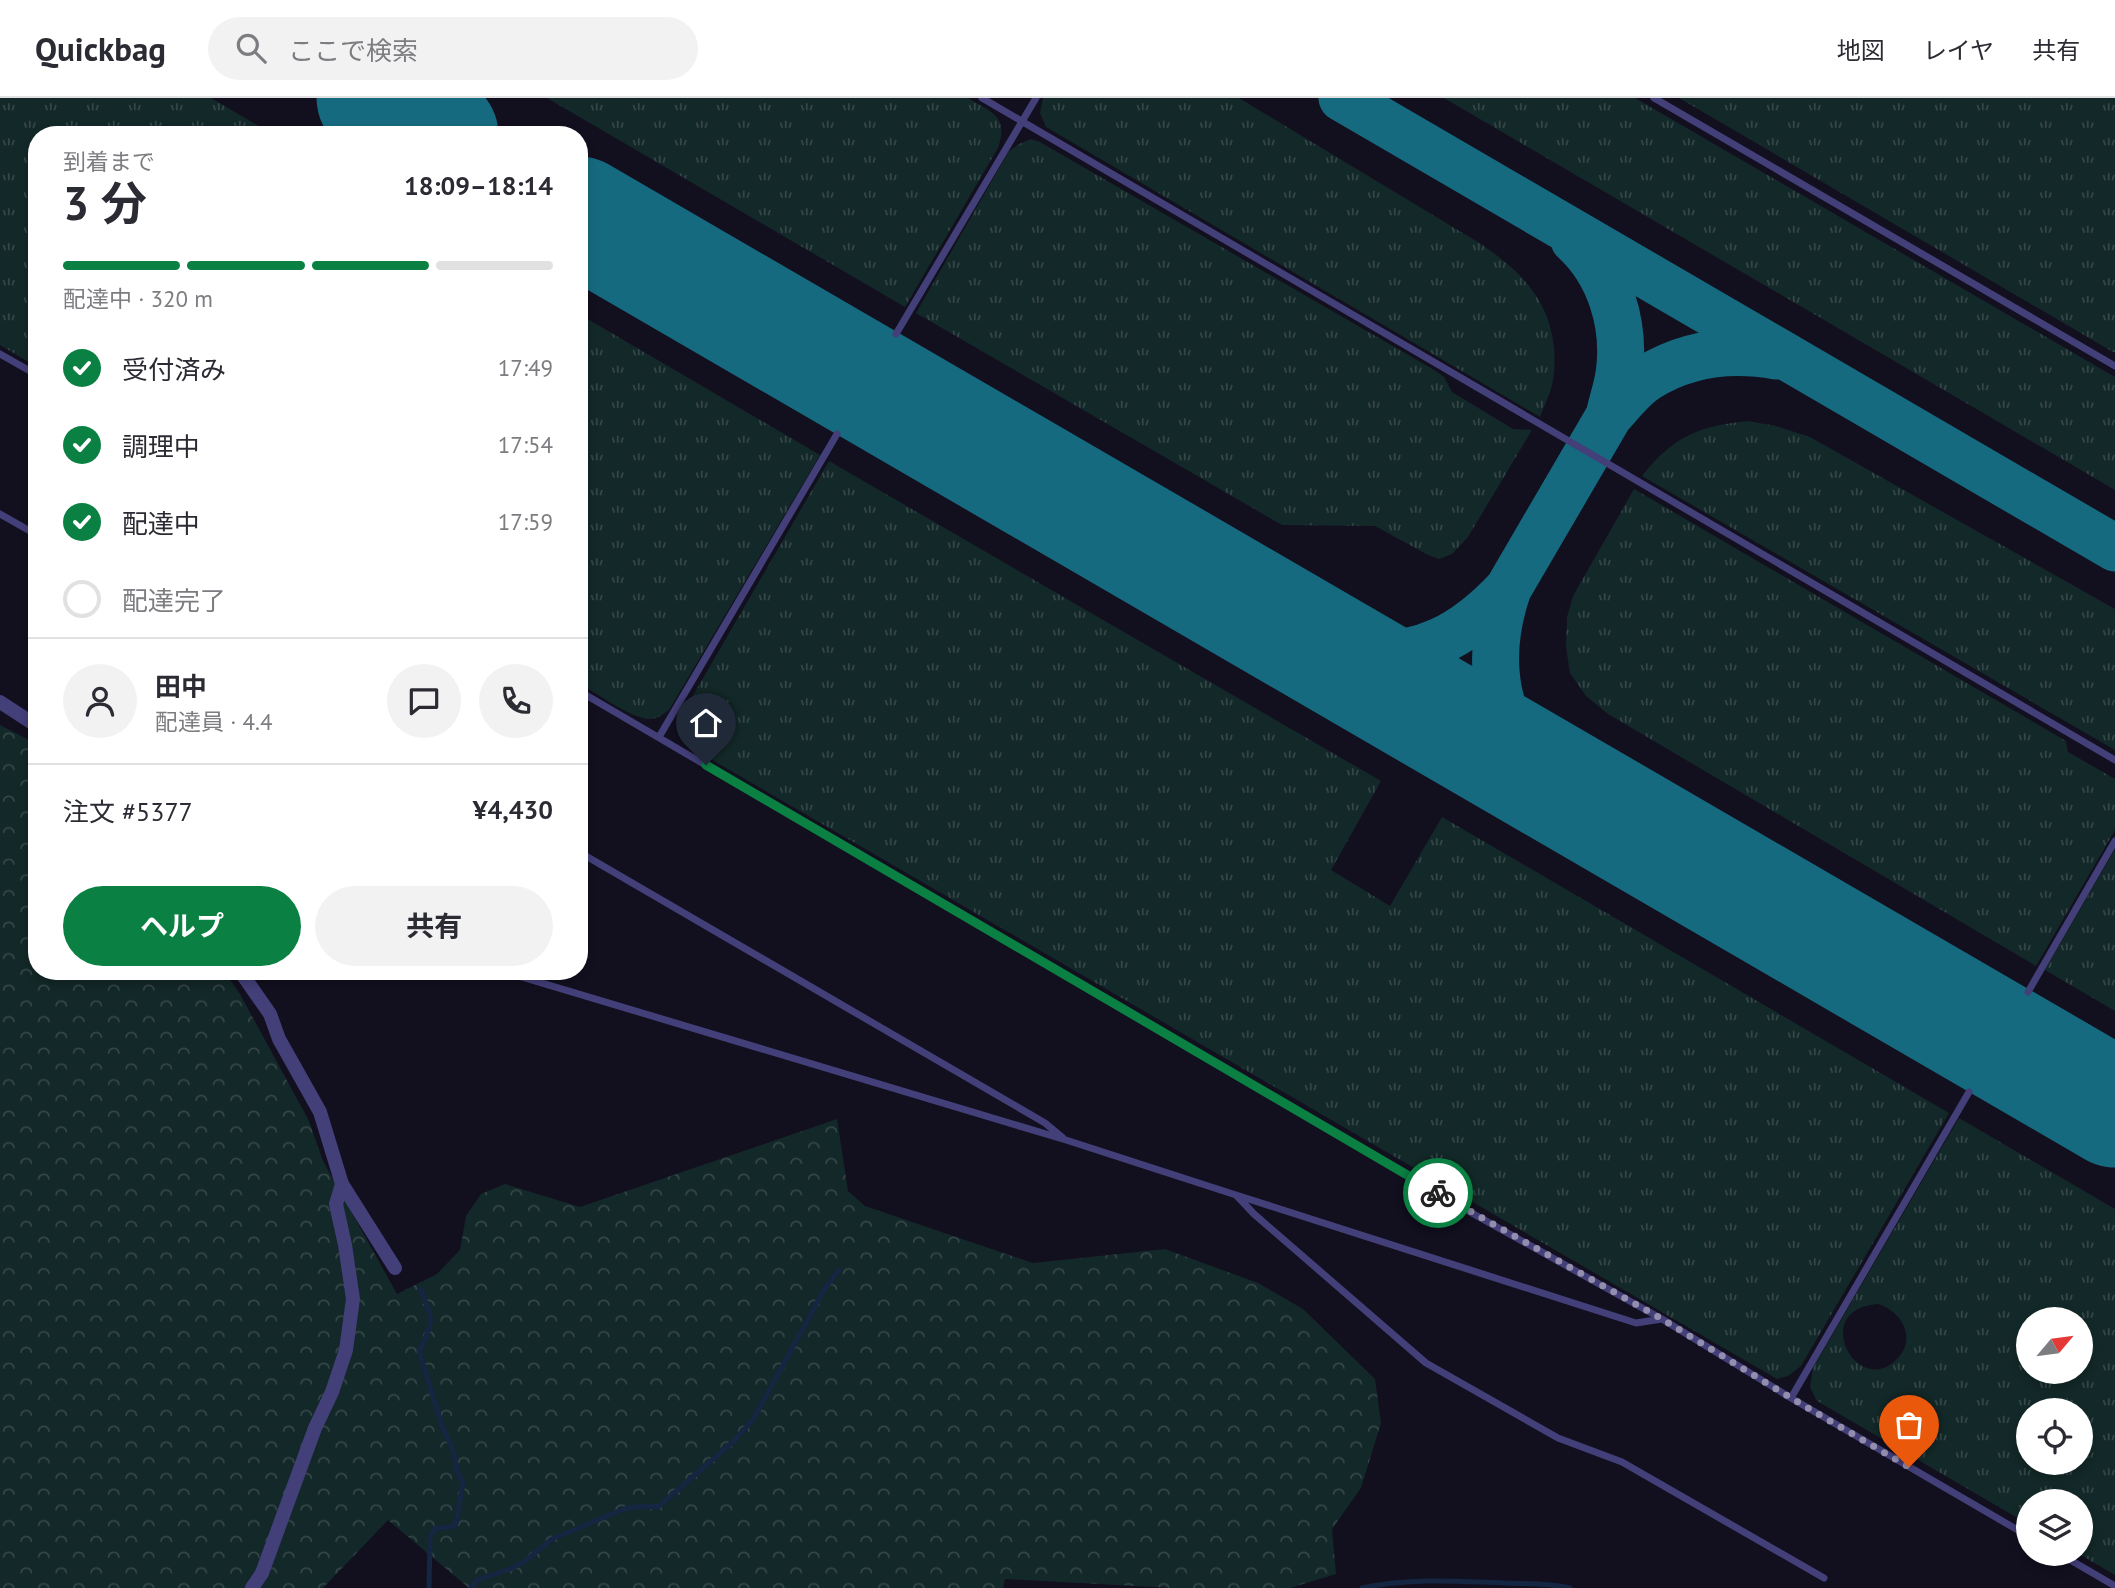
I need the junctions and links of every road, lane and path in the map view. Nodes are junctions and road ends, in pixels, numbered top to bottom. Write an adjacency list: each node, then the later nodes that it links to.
1 (982, 98): 4 (lane)
2 (1035, 98): 4 (lane)
3 (1654, 98): 7 (lane)
4 (1022, 121): 5 (lane); 16 (lane)
5 (896, 334)
6 (0, 354): 8 (lane)
7 (2115, 366)
8 (28, 370)
9 (837, 434): 15 (lane)
10 (0, 514): 11 (lane)
11 (28, 530)
12 (588, 696): 15 (lane)
13 (0, 702): 14 (street)
14 (28, 720)
15 (659, 737): 27 (lane)
16 (2115, 760)
17 (2115, 841): 21 (lane)
18 (588, 857): 23 (lane)
19 (246, 980): 24 (street)
20 (532, 980): 23 (lane)
21 (2028, 992)
22 (1969, 1092): 28 (lane)
23 (1066, 1140): 25 (lane)
24 (342, 1184): 26 (street); 33 (street)
25 (1236, 1195): 27 (lane); 31 (lane)
26 (395, 1268)
27 (1662, 1319): 28 (lane)
28 (1791, 1398): 29 (lane)
29 (2016, 1529)
30 (2081, 1566): 32 (lane)
31 (1824, 1578)
32 (2115, 1586)
33 (253, 1588)

